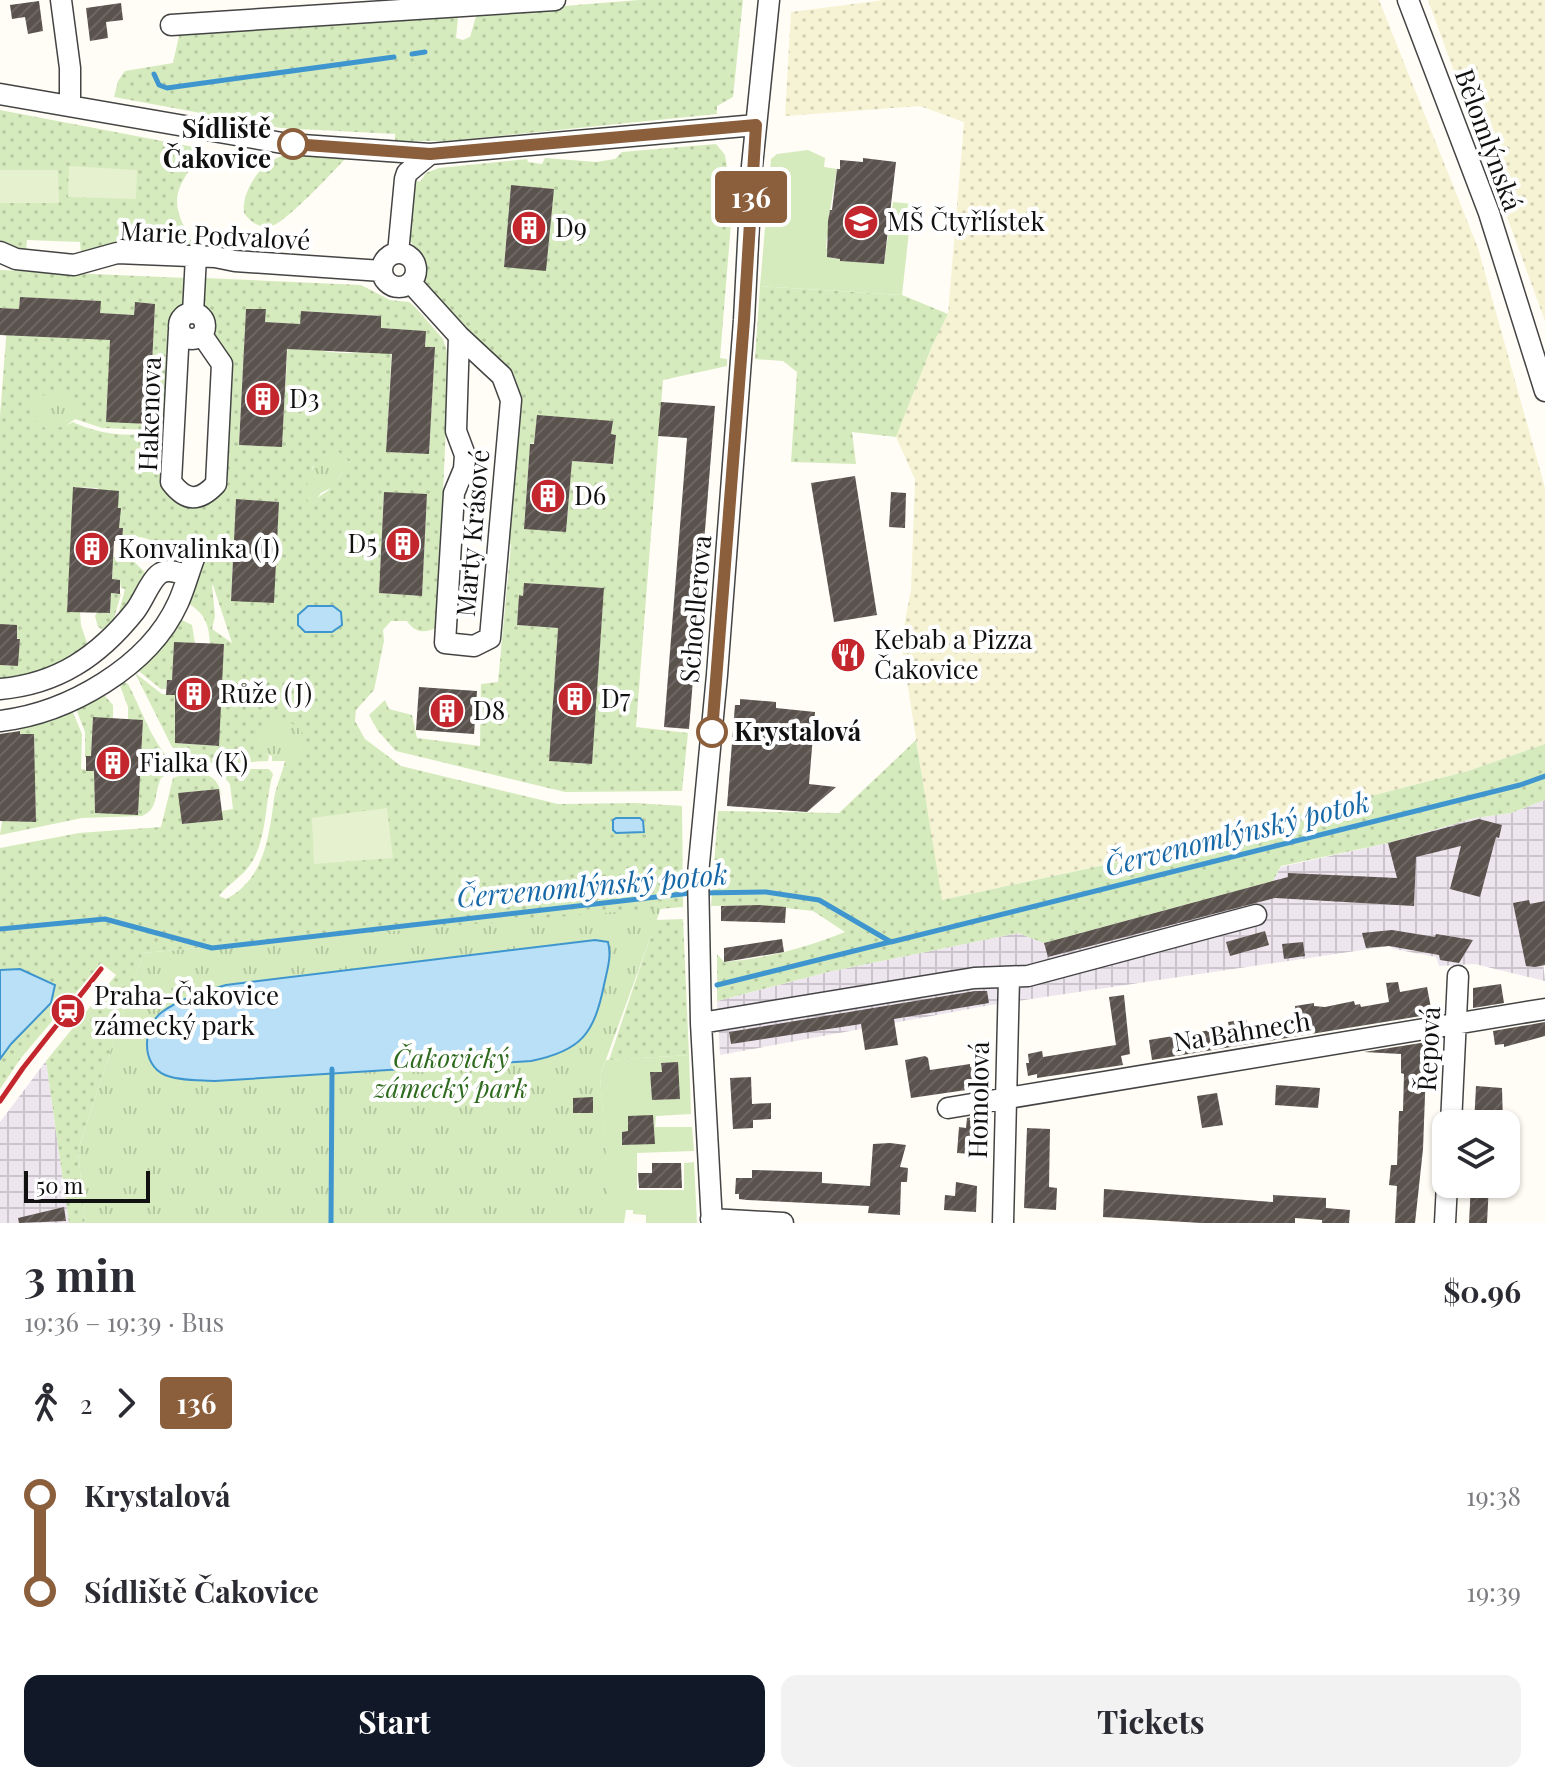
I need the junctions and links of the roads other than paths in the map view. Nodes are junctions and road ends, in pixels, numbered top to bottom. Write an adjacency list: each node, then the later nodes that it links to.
1 (61, 0): 7 (street)
2 (555, 0): 5 (street)
3 (769, 0): 8 (street, Schoellerova)
4 (1408, 0): 19 (street, Bělomlýnská)
5 (171, 25)
6 (0, 94): 7 (street)
7 (70, 106): 9 (street)
8 (756, 125): 9 (street); 28 (street, Schoellerova)
9 (430, 154): 11 (street)
10 (0, 252): 12 (street, Marie Podvalové)
11 (398, 253): 13 (street); 14 (street)
12 (196, 256): 13 (street, Marie Podvalové); 15 (street, Hakenova)
13 (382, 271): 14 (street)
14 (411, 283): 18 (street, Marty Krásové)
15 (193, 313): 16 (street, Hakenova); 17 (street, Hakenova)
16 (179, 330): 17 (street, Hakenova); 17 (street, Hakenova)
17 (202, 335)
18 (459, 336): 18 (street, Marty Krásové)
19 (1545, 391)
20 (195, 556): 21 (street)
21 (188, 576): 22 (street); 23 (street)
22 (0, 689)
23 (0, 721)
24 (1256, 915): 26 (street)
25 (1458, 976): 29 (street, Řepová)
26 (1009, 978): 28 (street); 30 (street, Homolová)
27 (1545, 1009): 29 (street, Na Bahnech)
28 (701, 1023): 34 (street, Schoellerova)
29 (1456, 1024): 30 (street, Na Bahnech); 32 (street, Řepová)
30 (1004, 1097): 31 (street, Na Bahnech); 36 (street, Homolová)
31 (948, 1108)
32 (1452, 1110)
33 (1446, 1198): 37 (street)
34 (712, 1221): 35 (street)
35 (783, 1223)
36 (1003, 1223)
37 (1445, 1223)

